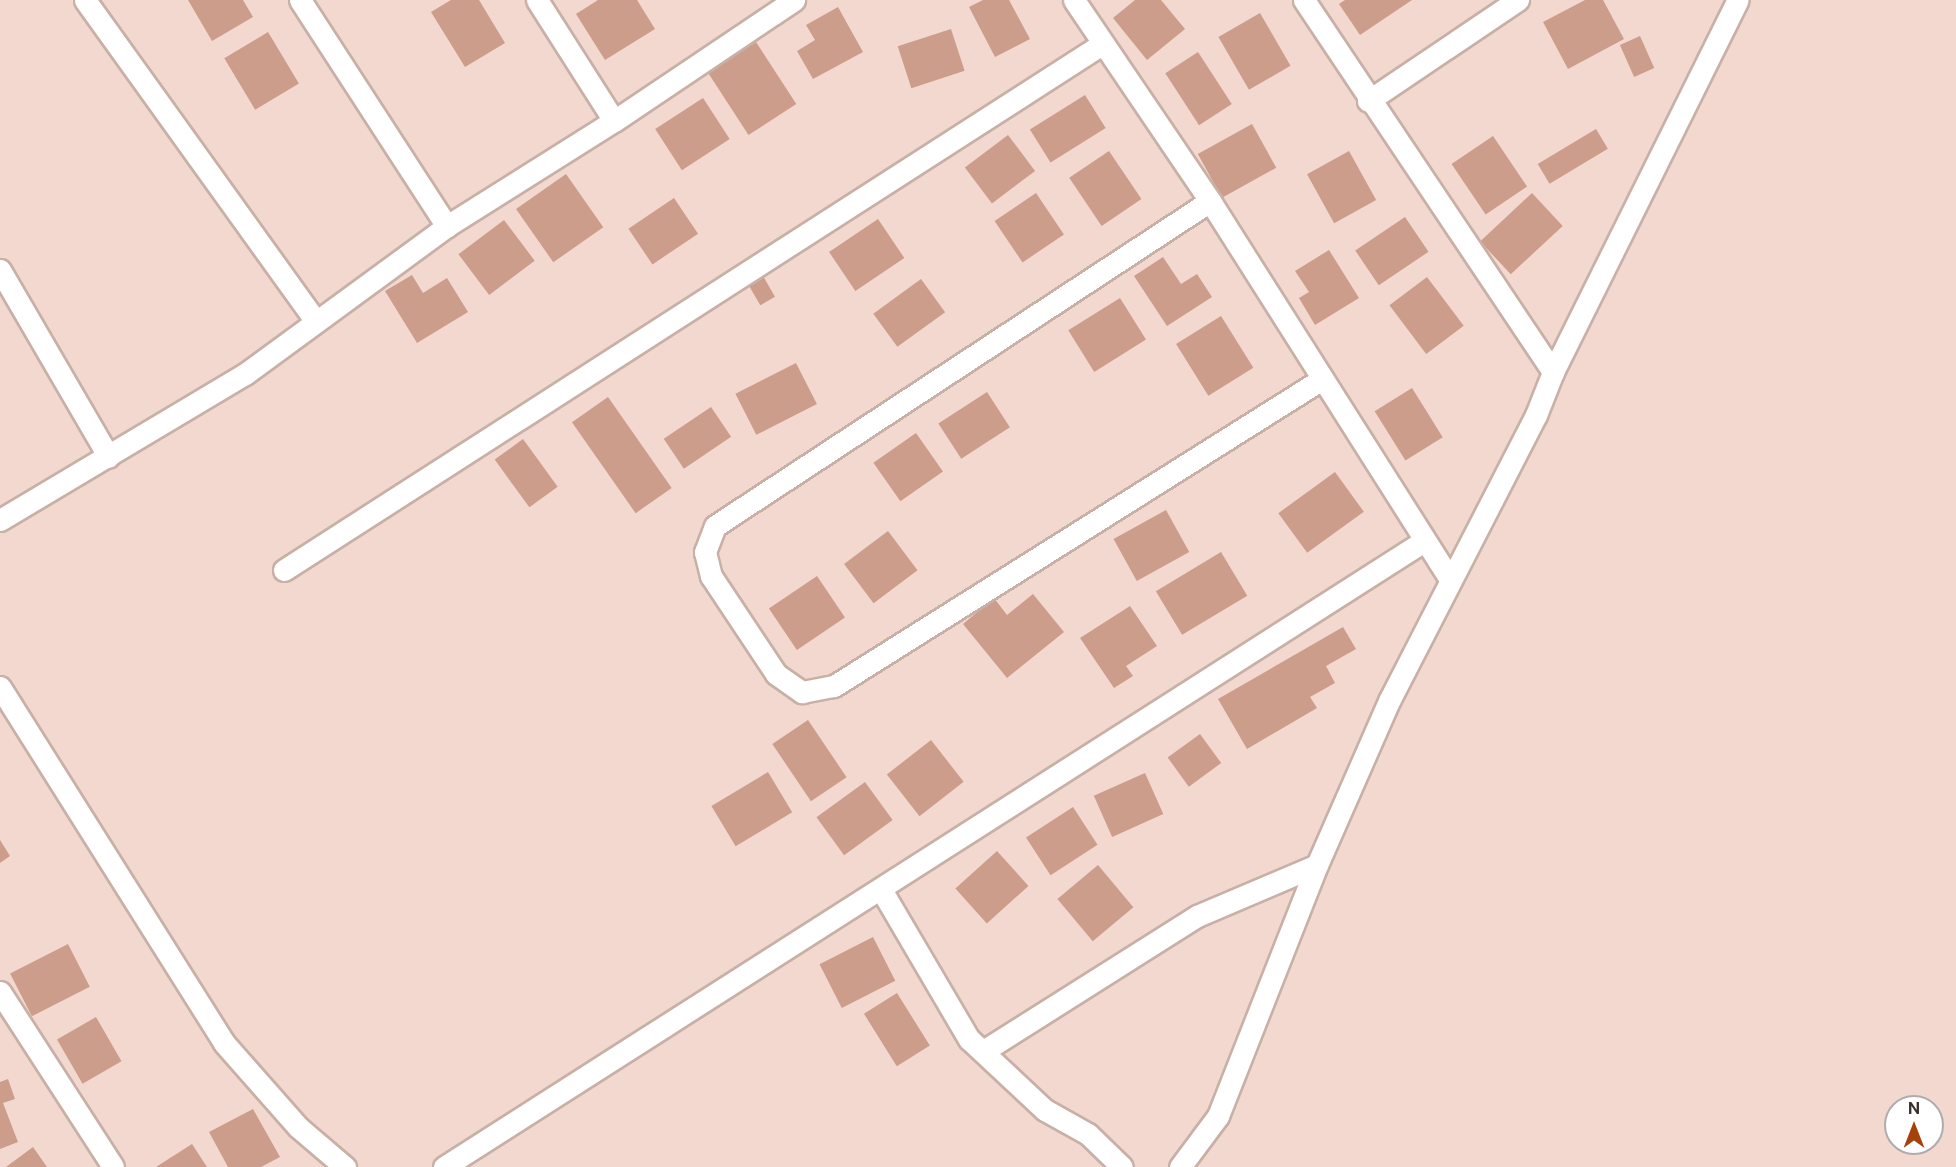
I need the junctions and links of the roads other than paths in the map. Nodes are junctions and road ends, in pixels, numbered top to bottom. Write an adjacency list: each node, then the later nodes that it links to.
1 (85, 0): 15 (street)
2 (300, 0): 13 (street)
3 (537, 0): 11 (street)
4 (1074, 0): 9 (street)
5 (1304, 0): 10 (street)
6 (1518, 0): 10 (street)
7 (1738, 0): 16 (street)
8 (786, 2): 11 (street)
9 (1102, 44): 12 (street); 21 (street)
10 (1368, 101): 16 (street)
11 (614, 121): 13 (street)
12 (1210, 201): 17 (street); 17 (street)
13 (447, 226): 15 (street)
14 (0, 270): 18 (street)
15 (316, 321): 18 (street)
16 (1553, 372): 22 (street)
17 (1322, 379): 20 (street)
18 (109, 457): 19 (street)
19 (0, 520)
20 (1424, 541): 22 (street); 25 (street)
21 (284, 570)
22 (1450, 579): 24 (street)
23 (0, 687): 29 (street)
24 (1317, 865): 27 (street); 32 (street)
25 (882, 891): 27 (street); 30 (street)
26 (0, 992): 28 (street)
27 (985, 1050): 31 (street)
28 (113, 1167)
29 (345, 1167)
30 (444, 1167)
31 (1122, 1167)
32 (1180, 1167)

